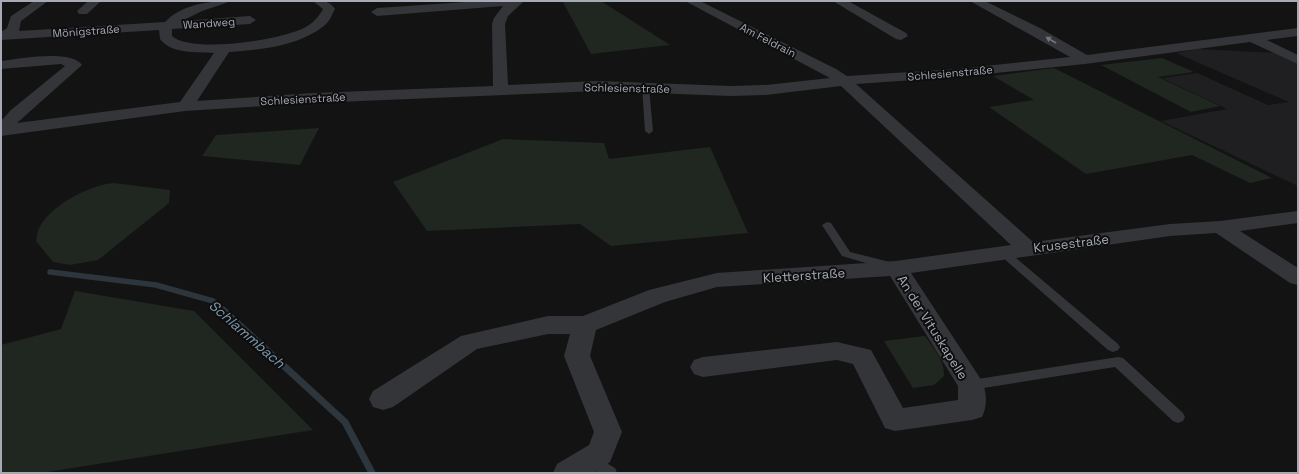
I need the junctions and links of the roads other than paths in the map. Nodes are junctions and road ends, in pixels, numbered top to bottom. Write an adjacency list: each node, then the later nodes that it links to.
1 (42, 1): 12 (street, Mönigstraße)
2 (95, 1): 10 (street, Mönigstraße)
3 (222, 1): 9 (street)
4 (320, 1): 20 (street)
5 (691, 1): 24 (street, Am Feldrain)
6 (838, 1): 18 (street)
7 (976, 1): 21 (street, one-way to 7)
8 (517, 2): 11 (street); 26 (street)
9 (200, 3): 15 (street)
10 (83, 11)
11 (377, 12)
12 (15, 19): 13 (street, Mönigstraße); 17 (street, Mönigstraße)
13 (1, 20)
14 (250, 20): 15 (street, Wandweg)
15 (168, 25): 17 (street, Mönigstraße); 20 (street)
16 (1298, 32): 19 (street, Schlesienstraße)
17 (3, 36)
18 (901, 36)
19 (1252, 38): 21 (street, Schlesienstraße); 22 (street)
20 (223, 50): 27 (street)
21 (1084, 60): 24 (street, Schlesienstraße)
22 (1298, 60)
23 (1, 65): 28 (street)
24 (844, 81): 25 (street, Schlesienstraße); 33 (street, Krusestraße)
25 (645, 88): 26 (street, Schlesienstraße); 29 (lane)
26 (500, 90): 27 (street, Schlesienstraße)
27 (185, 106): 28 (street, Schlesienstraße)
28 (1, 130)
29 (649, 131)
30 (1298, 218): 32 (street, Krusestraße)
31 (827, 225): 35 (lane)
32 (1220, 227): 33 (street, Krusestraße); 36 (street)
33 (1029, 250): 34 (street, Kletterstraße)
34 (1005, 254): 35 (street, Kletterstraße); 38 (lane, Krusestraße)
35 (896, 268): 37 (street, Kletterstraße); 40 (street, An der Vituskapelle)
36 (1298, 278)
37 (585, 325): 41 (street, Kletterstraße); 43 (street)
38 (1113, 347)
39 (702, 367): 40 (street, An der Vituskapelle)
40 (971, 385): 42 (lane, An der Vituskapelle)
41 (383, 399)
42 (1178, 418)
43 (589, 469)

